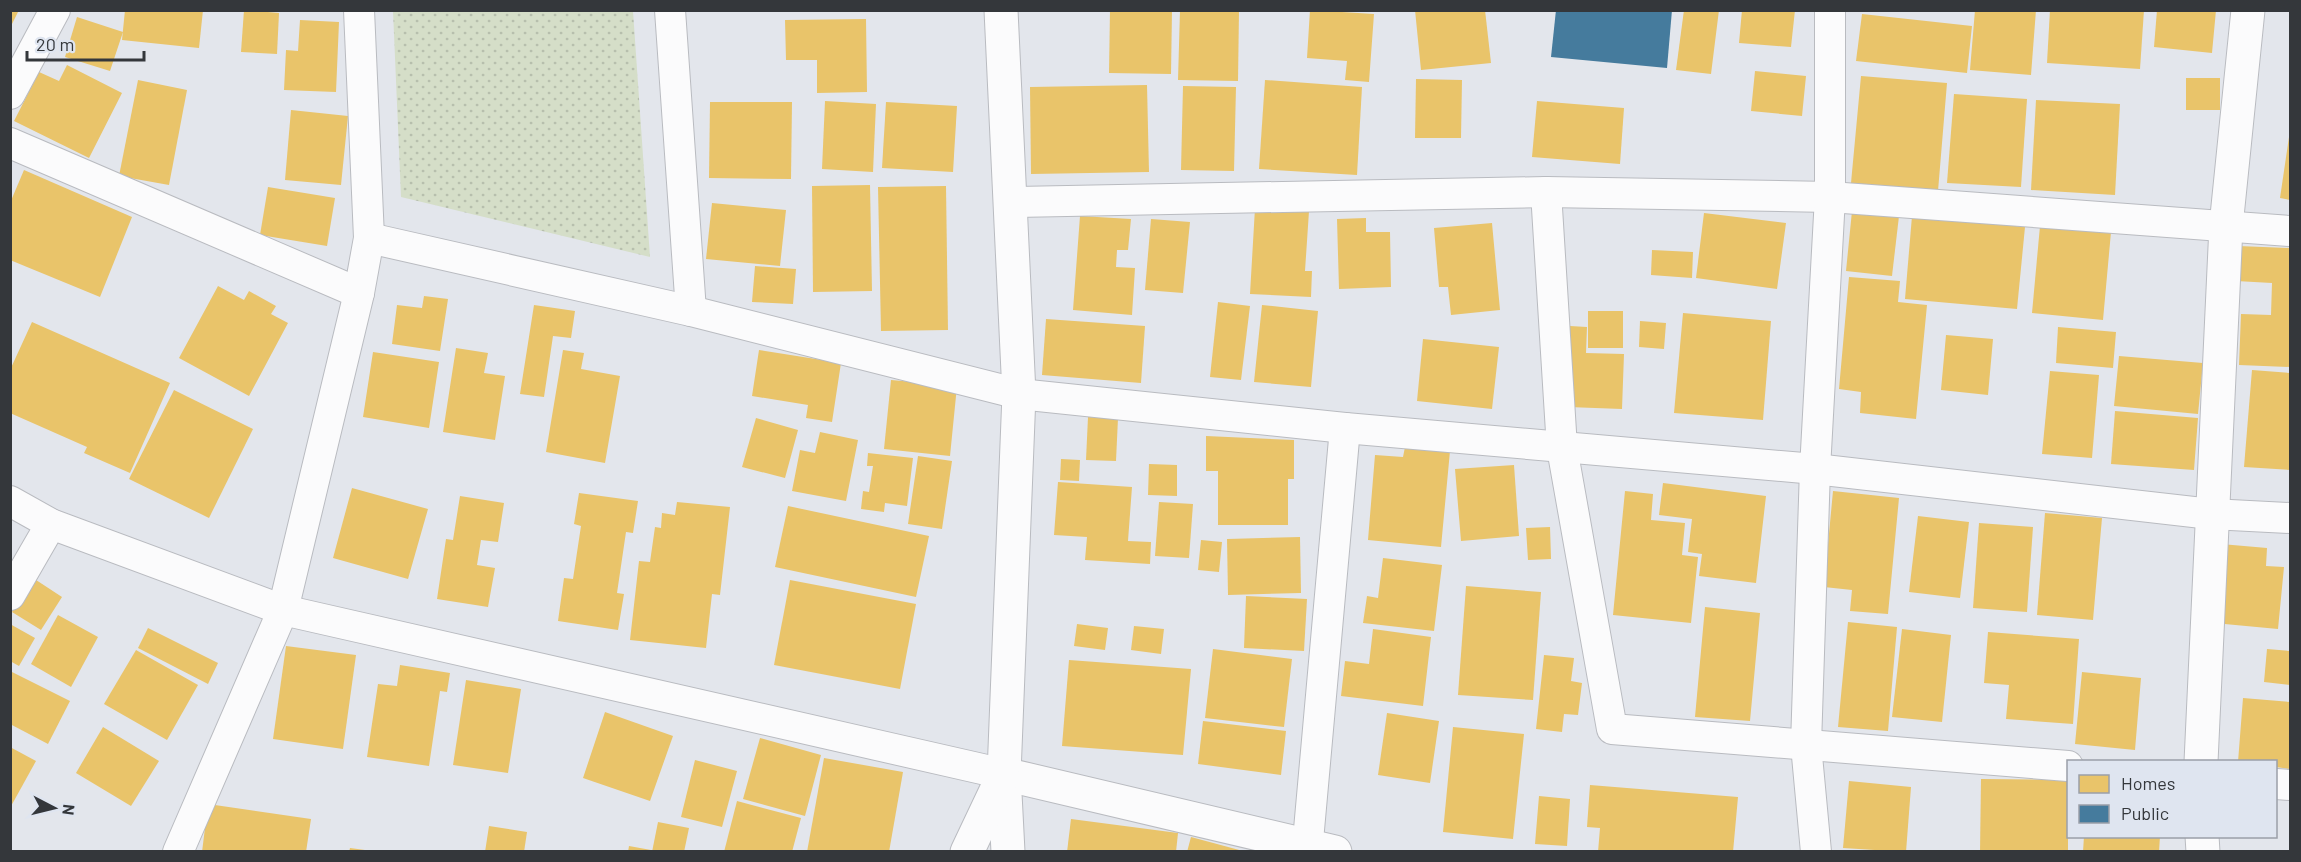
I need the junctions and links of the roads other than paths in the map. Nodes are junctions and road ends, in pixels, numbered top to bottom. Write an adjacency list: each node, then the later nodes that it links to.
1 (55, 10): 7 (street)
2 (358, 10): 14 (street)
3 (670, 10): 16 (street)
4 (1000, 10): 11 (street)
5 (1830, 10): 10 (street)
6 (2248, 10): 12 (street)
7 (10, 94)
8 (10, 143): 15 (street)
9 (1546, 192): 10 (street); 11 (street); 19 (street)
10 (1830, 197): 12 (street); 20 (street)
11 (1010, 202): 17 (street)
12 (2226, 226): 13 (street); 22 (street)
13 (2290, 231)
14 (369, 238): 15 (street); 16 (street)
15 (359, 293): 26 (street)
16 (691, 311): 17 (street)
17 (1019, 394): 18 (street); 30 (street)
18 (1345, 428): 19 (street); 31 (street)
19 (1562, 447): 20 (street); 27 (street)
20 (1815, 469): 22 (street); 27 (street)
21 (10, 501): 24 (street)
22 (2211, 514): 23 (street); 28 (street)
23 (2290, 518)
24 (51, 524): 25 (street); 26 (street)
25 (10, 595)
26 (283, 610): 30 (street); 32 (street)
27 (1806, 745): 29 (street); 35 (street)
28 (2201, 760)
29 (2067, 766)
30 (1004, 774): 31 (street); 33 (street); 34 (street)
31 (1317, 850)
32 (178, 852)
33 (967, 852)
34 (1008, 852)
35 (1816, 852)

